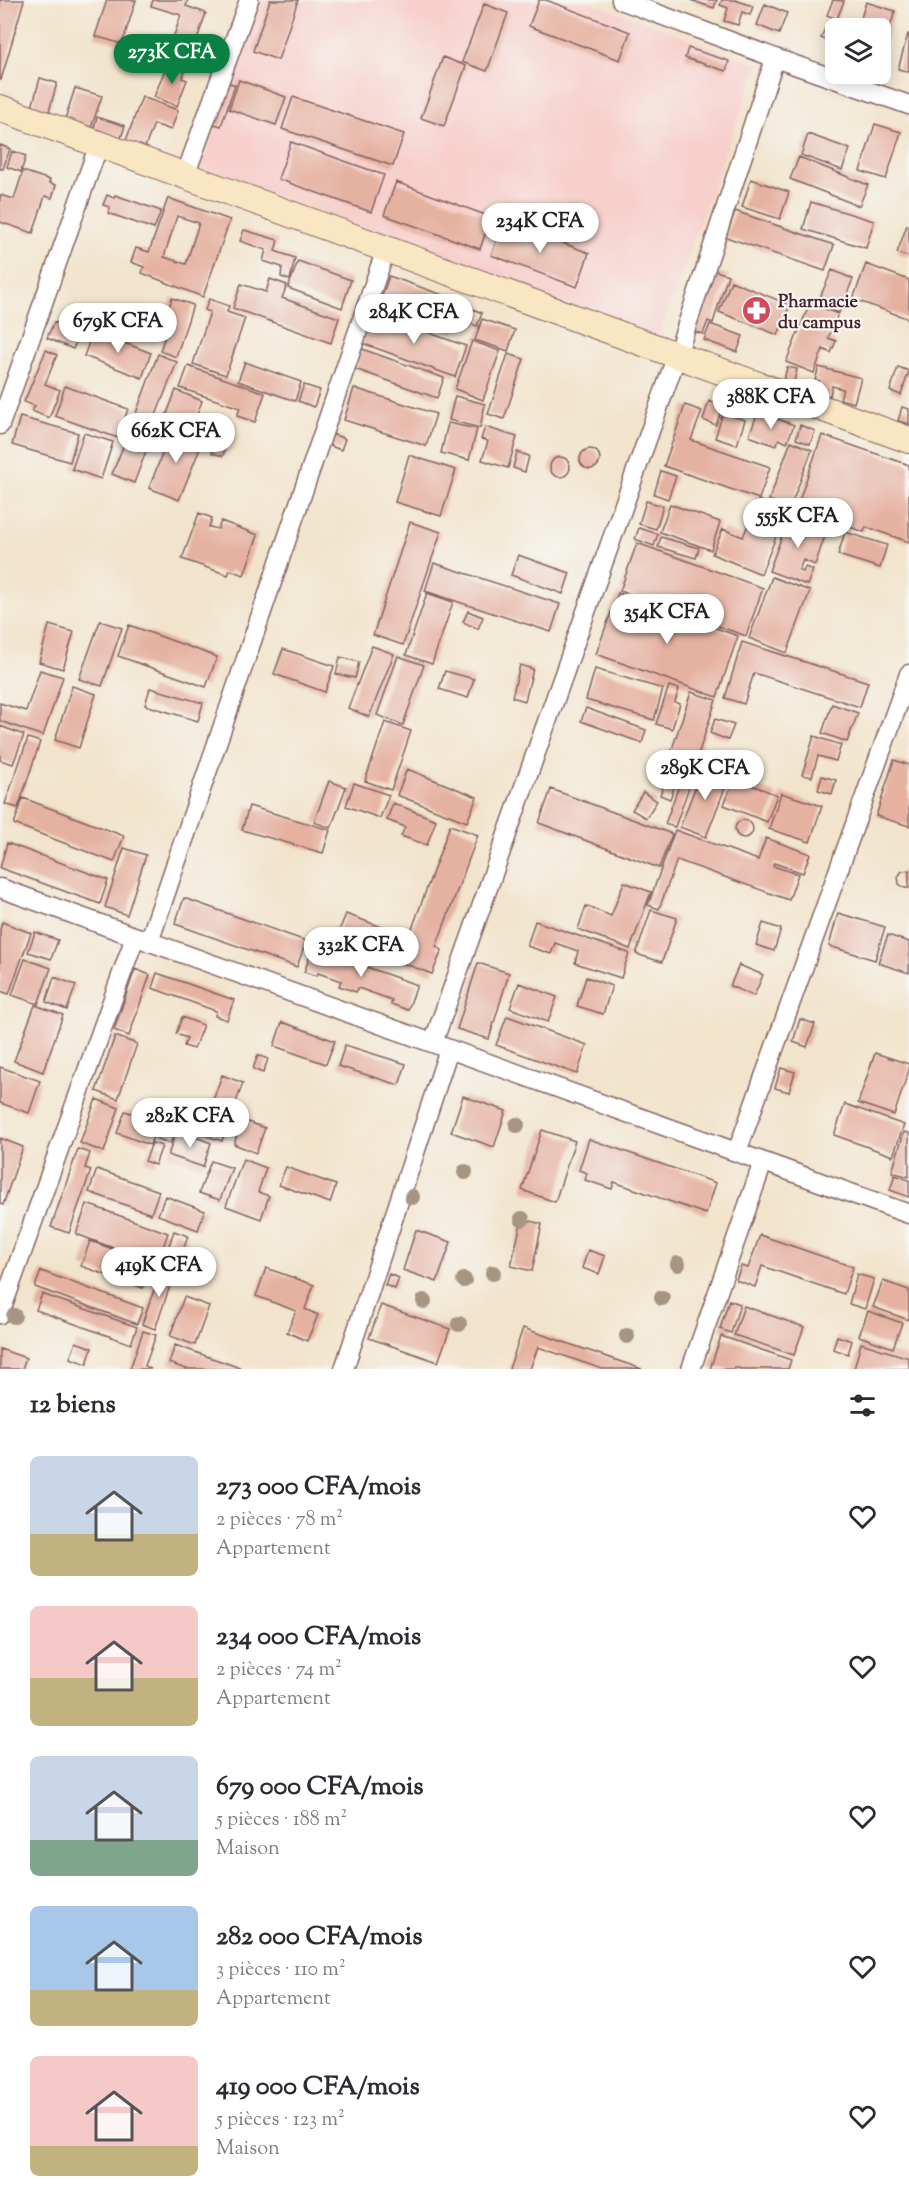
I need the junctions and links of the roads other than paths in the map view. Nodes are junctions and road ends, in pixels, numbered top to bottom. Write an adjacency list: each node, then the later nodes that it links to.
1 (249, 0): 7 (street)
2 (621, 0): 3 (street)
3 (775, 58): 4 (street); 9 (street)
4 (909, 105)
5 (0, 108): 6 (street)
6 (99, 144): 7 (street); 10 (street)
7 (184, 176): 8 (street)
8 (386, 249): 9 (street); 14 (street)
9 (677, 355): 11 (street); 15 (street)
10 (0, 425)
11 (909, 440)
12 (909, 674): 16 (street)
13 (0, 888): 14 (street)
14 (142, 939): 15 (street); 19 (street)
15 (441, 1046): 16 (street); 20 (street)
16 (737, 1152): 17 (street)
17 (763, 1162): 18 (street); 21 (street)
18 (909, 1214)
19 (0, 1314)
20 (344, 1369)
21 (691, 1369)

